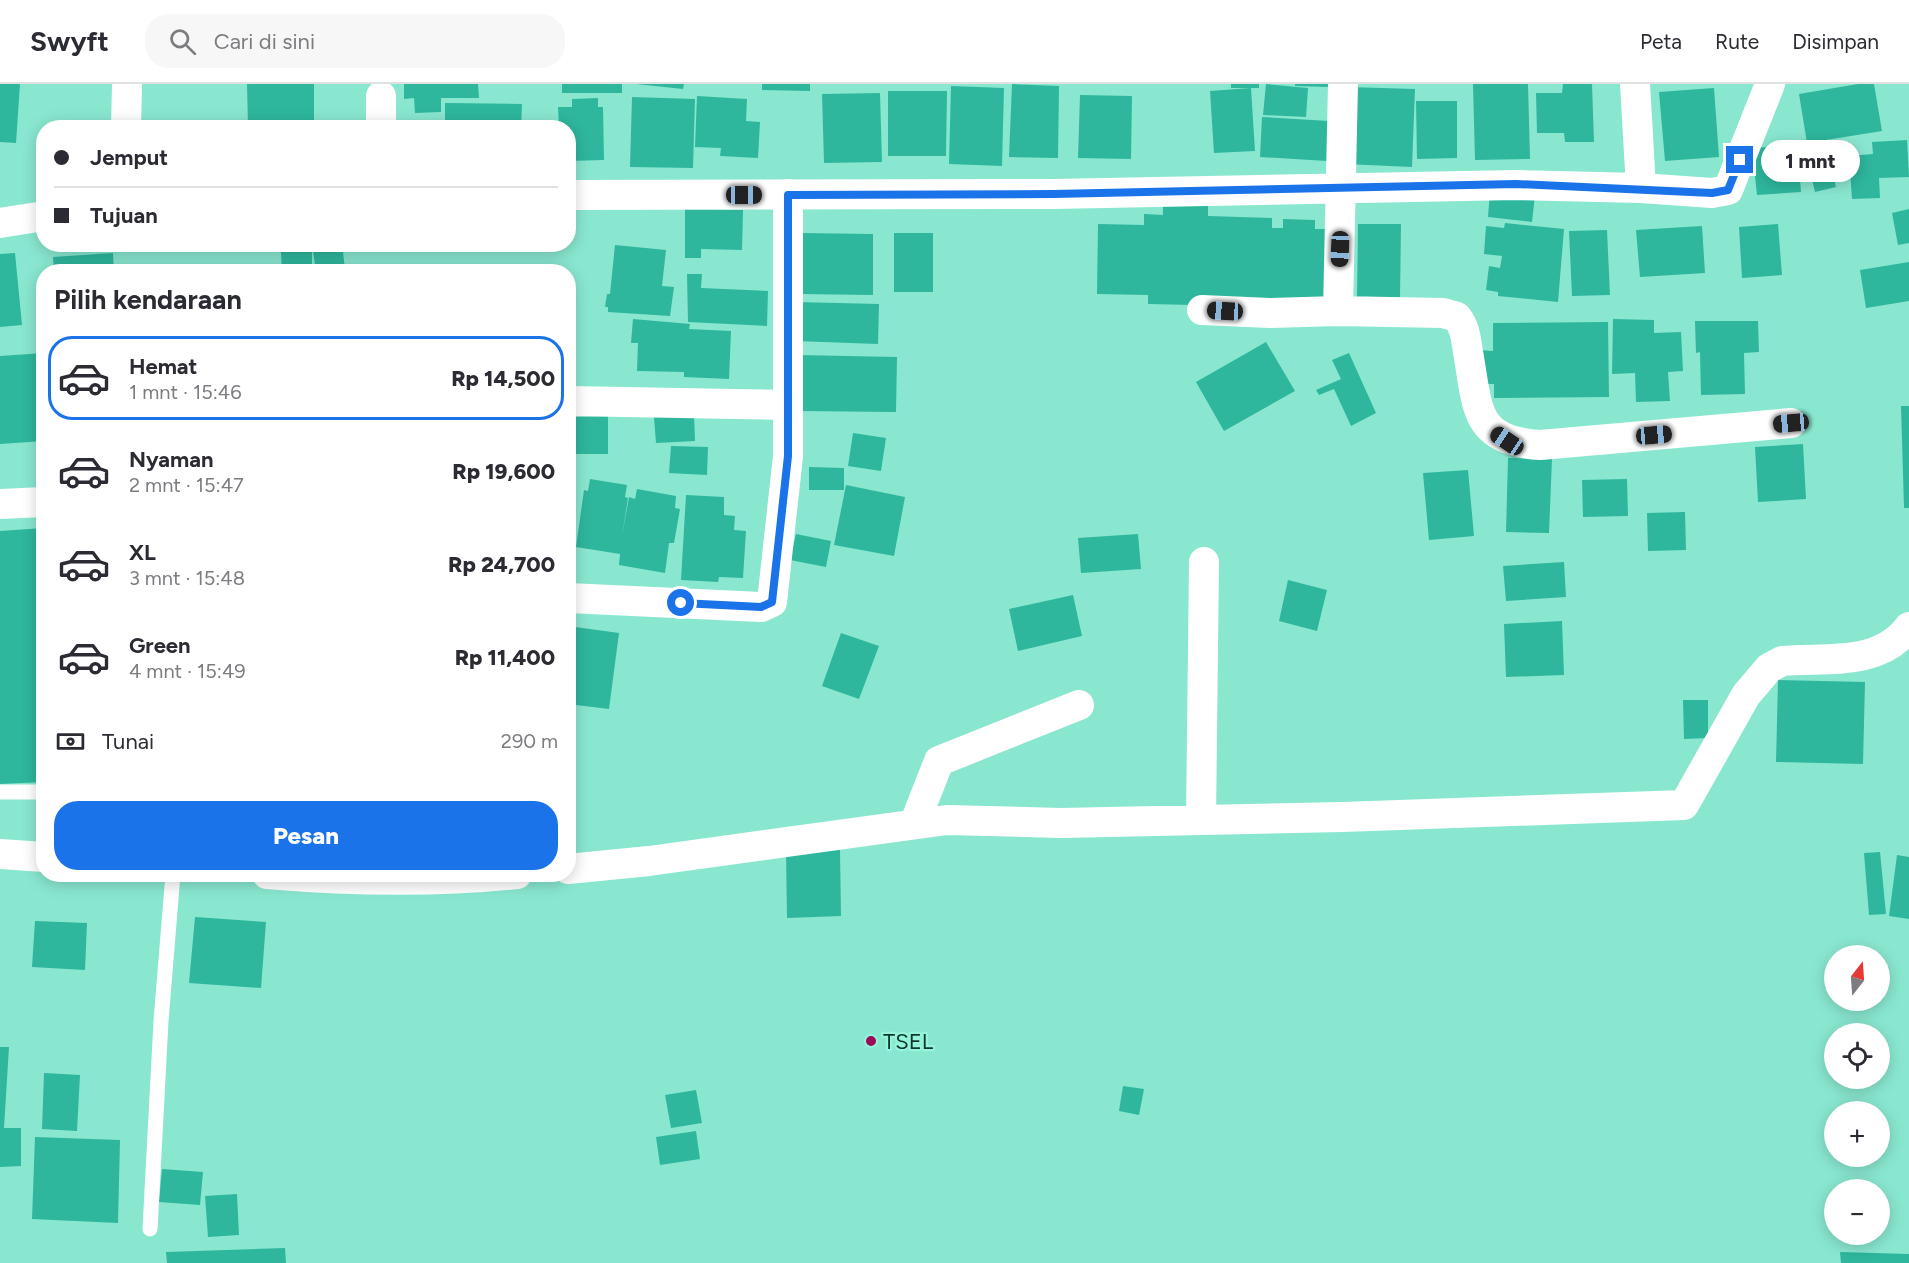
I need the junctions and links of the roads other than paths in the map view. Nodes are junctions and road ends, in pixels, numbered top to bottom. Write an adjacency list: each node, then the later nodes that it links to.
1 (127, 84): 6 (street)
2 (1344, 84): 8 (street)
3 (1635, 84): 9 (street)
4 (1770, 84): 9 (street)
5 (381, 96): 7 (street)
6 (126, 120)
7 (381, 120)
8 (1341, 187): 9 (street); 11 (street); 15 (street)
9 (1641, 188)
10 (576, 195): 11 (street)
11 (788, 195): 17 (street)
12 (36, 217): 13 (street)
13 (0, 223)
14 (1202, 310): 15 (street)
15 (1338, 311): 18 (street)
16 (576, 401): 17 (street)
17 (788, 405): 22 (street)
18 (1791, 423)
19 (36, 502): 20 (street)
20 (0, 504)
21 (1204, 562): 27 (street)
22 (576, 598)
23 (1909, 627): 27 (street)
24 (1079, 705): 28 (street)
25 (0, 792): 26 (lane)
26 (36, 792)
27 (1201, 820): 28 (street)
28 (915, 822): 31 (street)
29 (0, 854): 30 (street)
30 (36, 856)
31 (576, 868)
32 (172, 882): 33 (lane)
33 (150, 1229)

